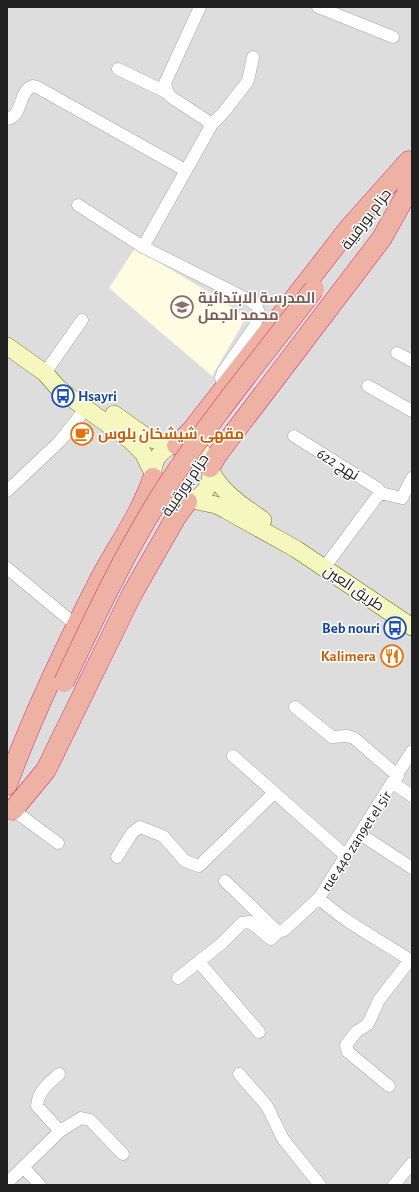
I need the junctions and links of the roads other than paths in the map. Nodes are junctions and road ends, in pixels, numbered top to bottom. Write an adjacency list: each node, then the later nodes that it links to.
1 (200, 7): 6 (street)
2 (318, 7): 3 (street)
3 (393, 37)
4 (253, 57): 8 (street)
5 (118, 69): 6 (street)
6 (168, 93): 8 (street)
7 (7, 119): 10 (street)
8 (212, 124): 10 (street)
9 (411, 159): 15 (highway, حزام بورقيبة); 21 (highway)
10 (185, 170): 14 (street)
11 (412, 181): 15 (highway, حزام بورقيبة)
12 (412, 184): 27 (highway)
13 (78, 204): 14 (street)
14 (143, 247): 21 (street)
15 (319, 293): 38 (highway, حزام بورقيبة)
16 (82, 320): 20 (street)
17 (7, 346): 20 (main road)
18 (397, 353): 19 (street)
19 (412, 360)
20 (45, 373): 23 (main road); 26 (main road)
21 (226, 386): 26 (highway)
22 (368, 386): 24 (street)
23 (86, 408): 28 (main road); 30 (street)
24 (412, 411)
25 (294, 436): 31 (street, نهج 622)
26 (175, 445): 27 (main road); 28 (main road)
27 (210, 469): 32 (main road); 33 (main road, طريق العين)
28 (153, 476): 32 (main road); 36 (highway)
29 (412, 478): 31 (street, نهج 622)
30 (7, 491)
31 (381, 493): 35 (street)
32 (190, 501): 33 (main road, طريق العين); 47 (highway)
33 (296, 549): 35 (main road, طريق العين)
34 (7, 568): 36 (street)
35 (324, 568): 37 (main road, طريق العين)
36 (77, 626): 43 (highway)
37 (412, 627)
38 (69, 685): 44 (highway, حزام بورقيبة); 47 (highway, حزام بورقيبة)
39 (295, 707): 42 (street)
40 (412, 751): 42 (street, rue 440 zan9et el 5ir)
41 (232, 756): 45 (street)
42 (396, 780): 46 (street); 48 (street, rue 440 zan9et el 5ir)
43 (7, 785)
44 (7, 790)
45 (274, 793): 50 (street); 51 (street)
46 (412, 796)
47 (10, 815): 49 (street)
48 (360, 834): 50 (street, rue 440 zan9et el 5ir); 52 (street)
49 (58, 843)
50 (346, 856): 54 (street, rue 440 zan9et el 5ir)
51 (117, 858)
52 (412, 868)
53 (225, 881): 55 (street)
54 (319, 898): 55 (street); 56 (street, rue 440 zan9et el 5ir)
55 (278, 932): 57 (street)
56 (411, 961): 62 (street, rue 440 zan9et el 5ir)
57 (199, 962): 58 (street); 59 (street)
58 (178, 978)
59 (259, 1032)
60 (59, 1074): 63 (street)
61 (239, 1074): 68 (street)
62 (389, 1086)
63 (60, 1131): 64 (street); 66 (street)
64 (123, 1154)
65 (412, 1163): 70 (street)
66 (24, 1168): 67 (street); 69 (street)
67 (7, 1183)
68 (318, 1184)
69 (40, 1185)
70 (394, 1185)

